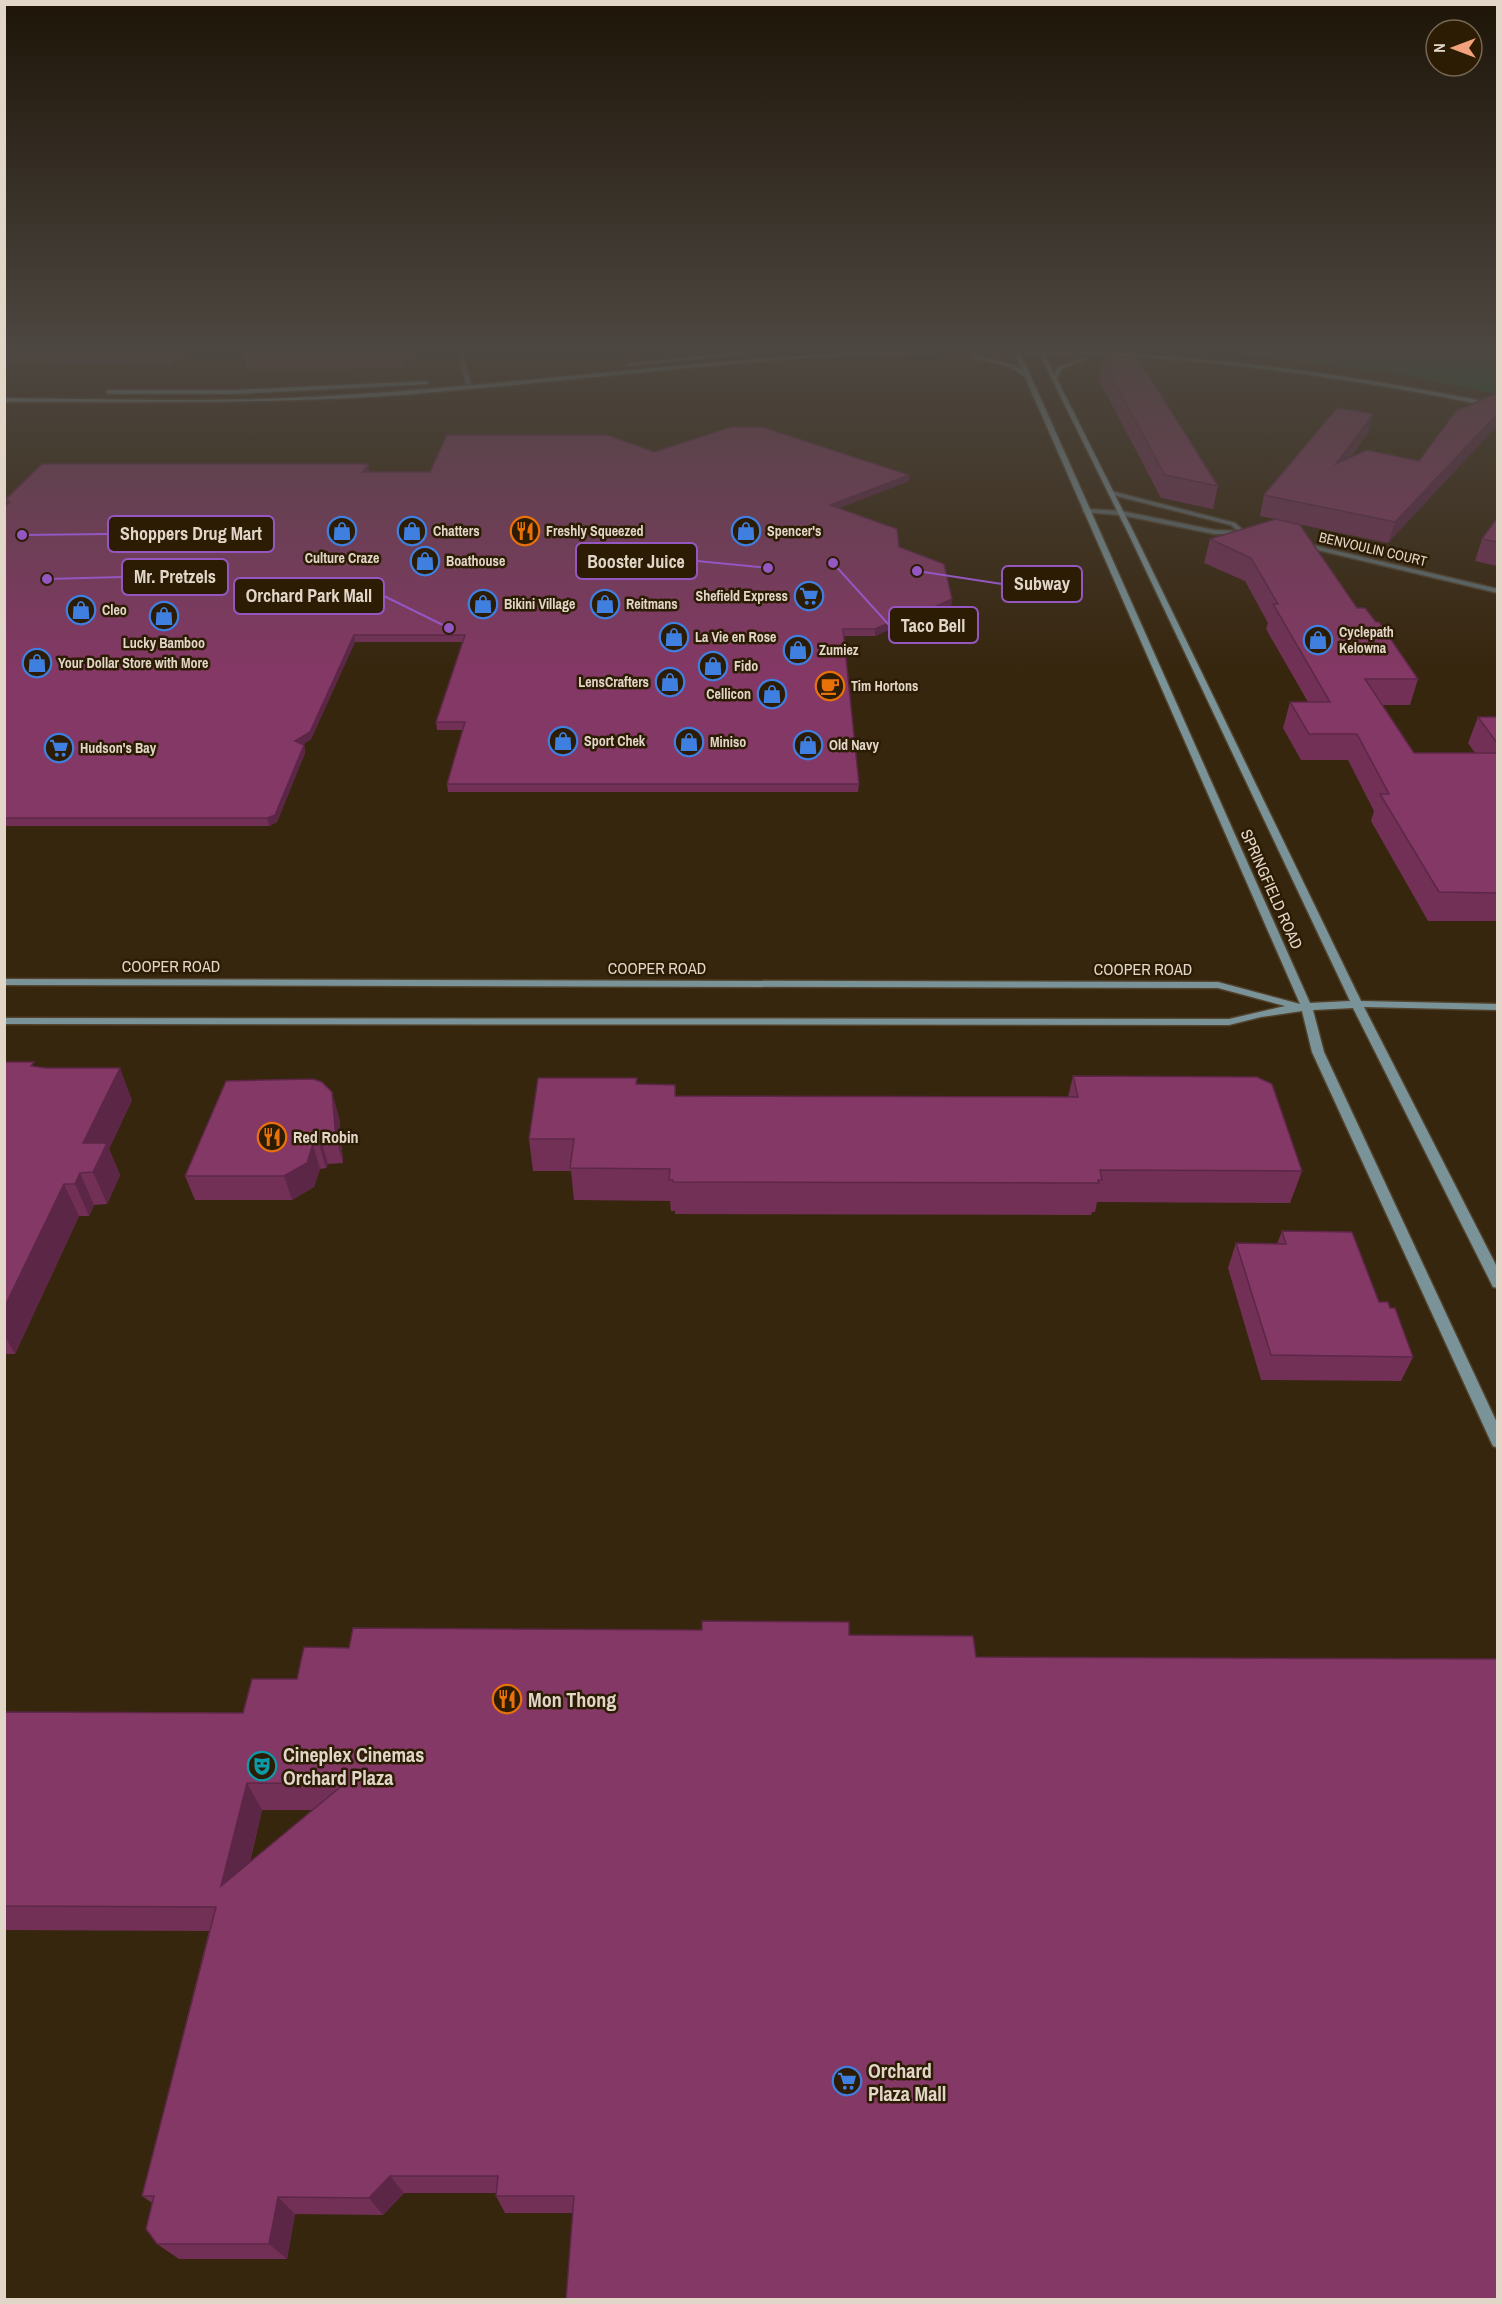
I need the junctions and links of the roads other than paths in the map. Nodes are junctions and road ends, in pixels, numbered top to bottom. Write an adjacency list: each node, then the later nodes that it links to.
1 (1063, 458): 4 (main road, SPRINGFIELD ROAD)
2 (1094, 458): 3 (main road, SPRINGFIELD ROAD)
3 (1111, 493): 5 (main road, SPRINGFIELD ROAD); 6 (street)
4 (1086, 512): 5 (street); 13 (main road, SPRINGFIELD ROAD)
5 (1121, 513): 6 (street); 11 (main road, SPRINGFIELD ROAD)
6 (1242, 531): 7 (street)
7 (1265, 536)
8 (1289, 542): 9 (street, BENVOULIN COURT)
9 (1497, 591)
10 (4, 982): 13 (main road, COOPER ROAD)
11 (1359, 1006): 12 (main road, COOPER ROAD); 13 (main road, COOPER ROAD); 15 (main road, SPRINGFIELD ROAD)
12 (1497, 1007)
13 (1307, 1008): 14 (main road, COOPER ROAD); 16 (main road, SPRINGFIELD ROAD)
14 (4, 1021)
15 (1497, 1283)
16 (1497, 1442)

